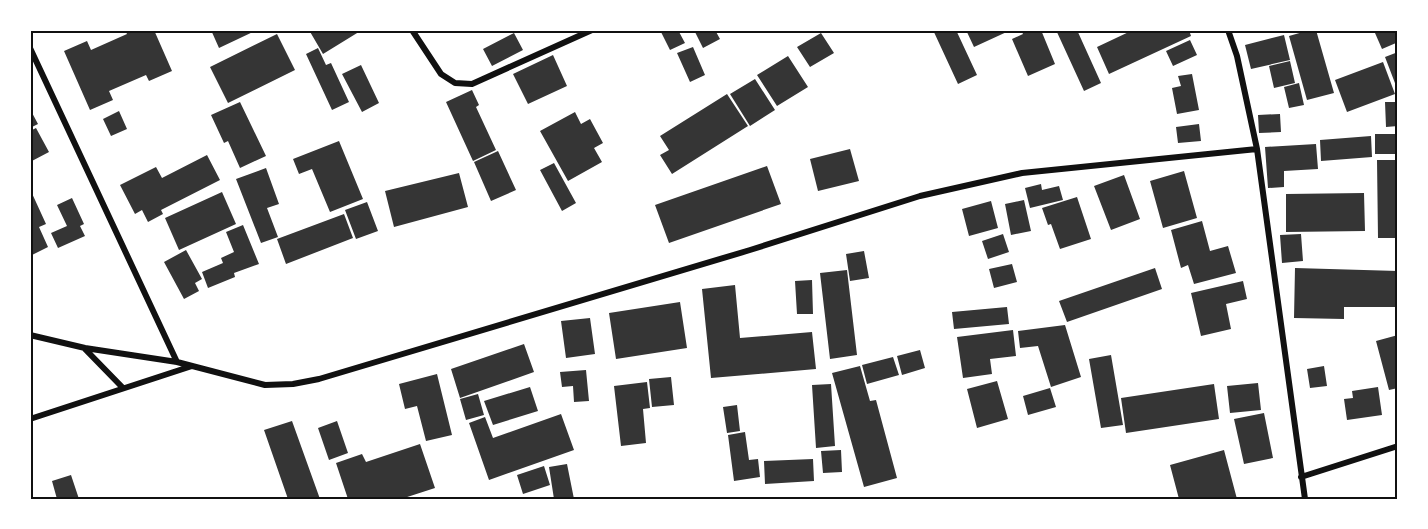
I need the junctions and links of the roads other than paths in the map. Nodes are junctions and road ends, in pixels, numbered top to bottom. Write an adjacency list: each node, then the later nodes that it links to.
1 (412, 30): 2 (street)
2 (592, 30)
3 (1228, 30): 5 (street)
4 (30, 48): 8 (street)
5 (1257, 149): 9 (street); 13 (street)
6 (30, 335): 7 (street)
7 (85, 348): 8 (street); 10 (street)
8 (177, 362): 9 (street)
9 (192, 366): 10 (street)
10 (123, 388): 11 (street)
11 (30, 419)
12 (1398, 446): 13 (street)
13 (1301, 477): 14 (street)
14 (1305, 499)

